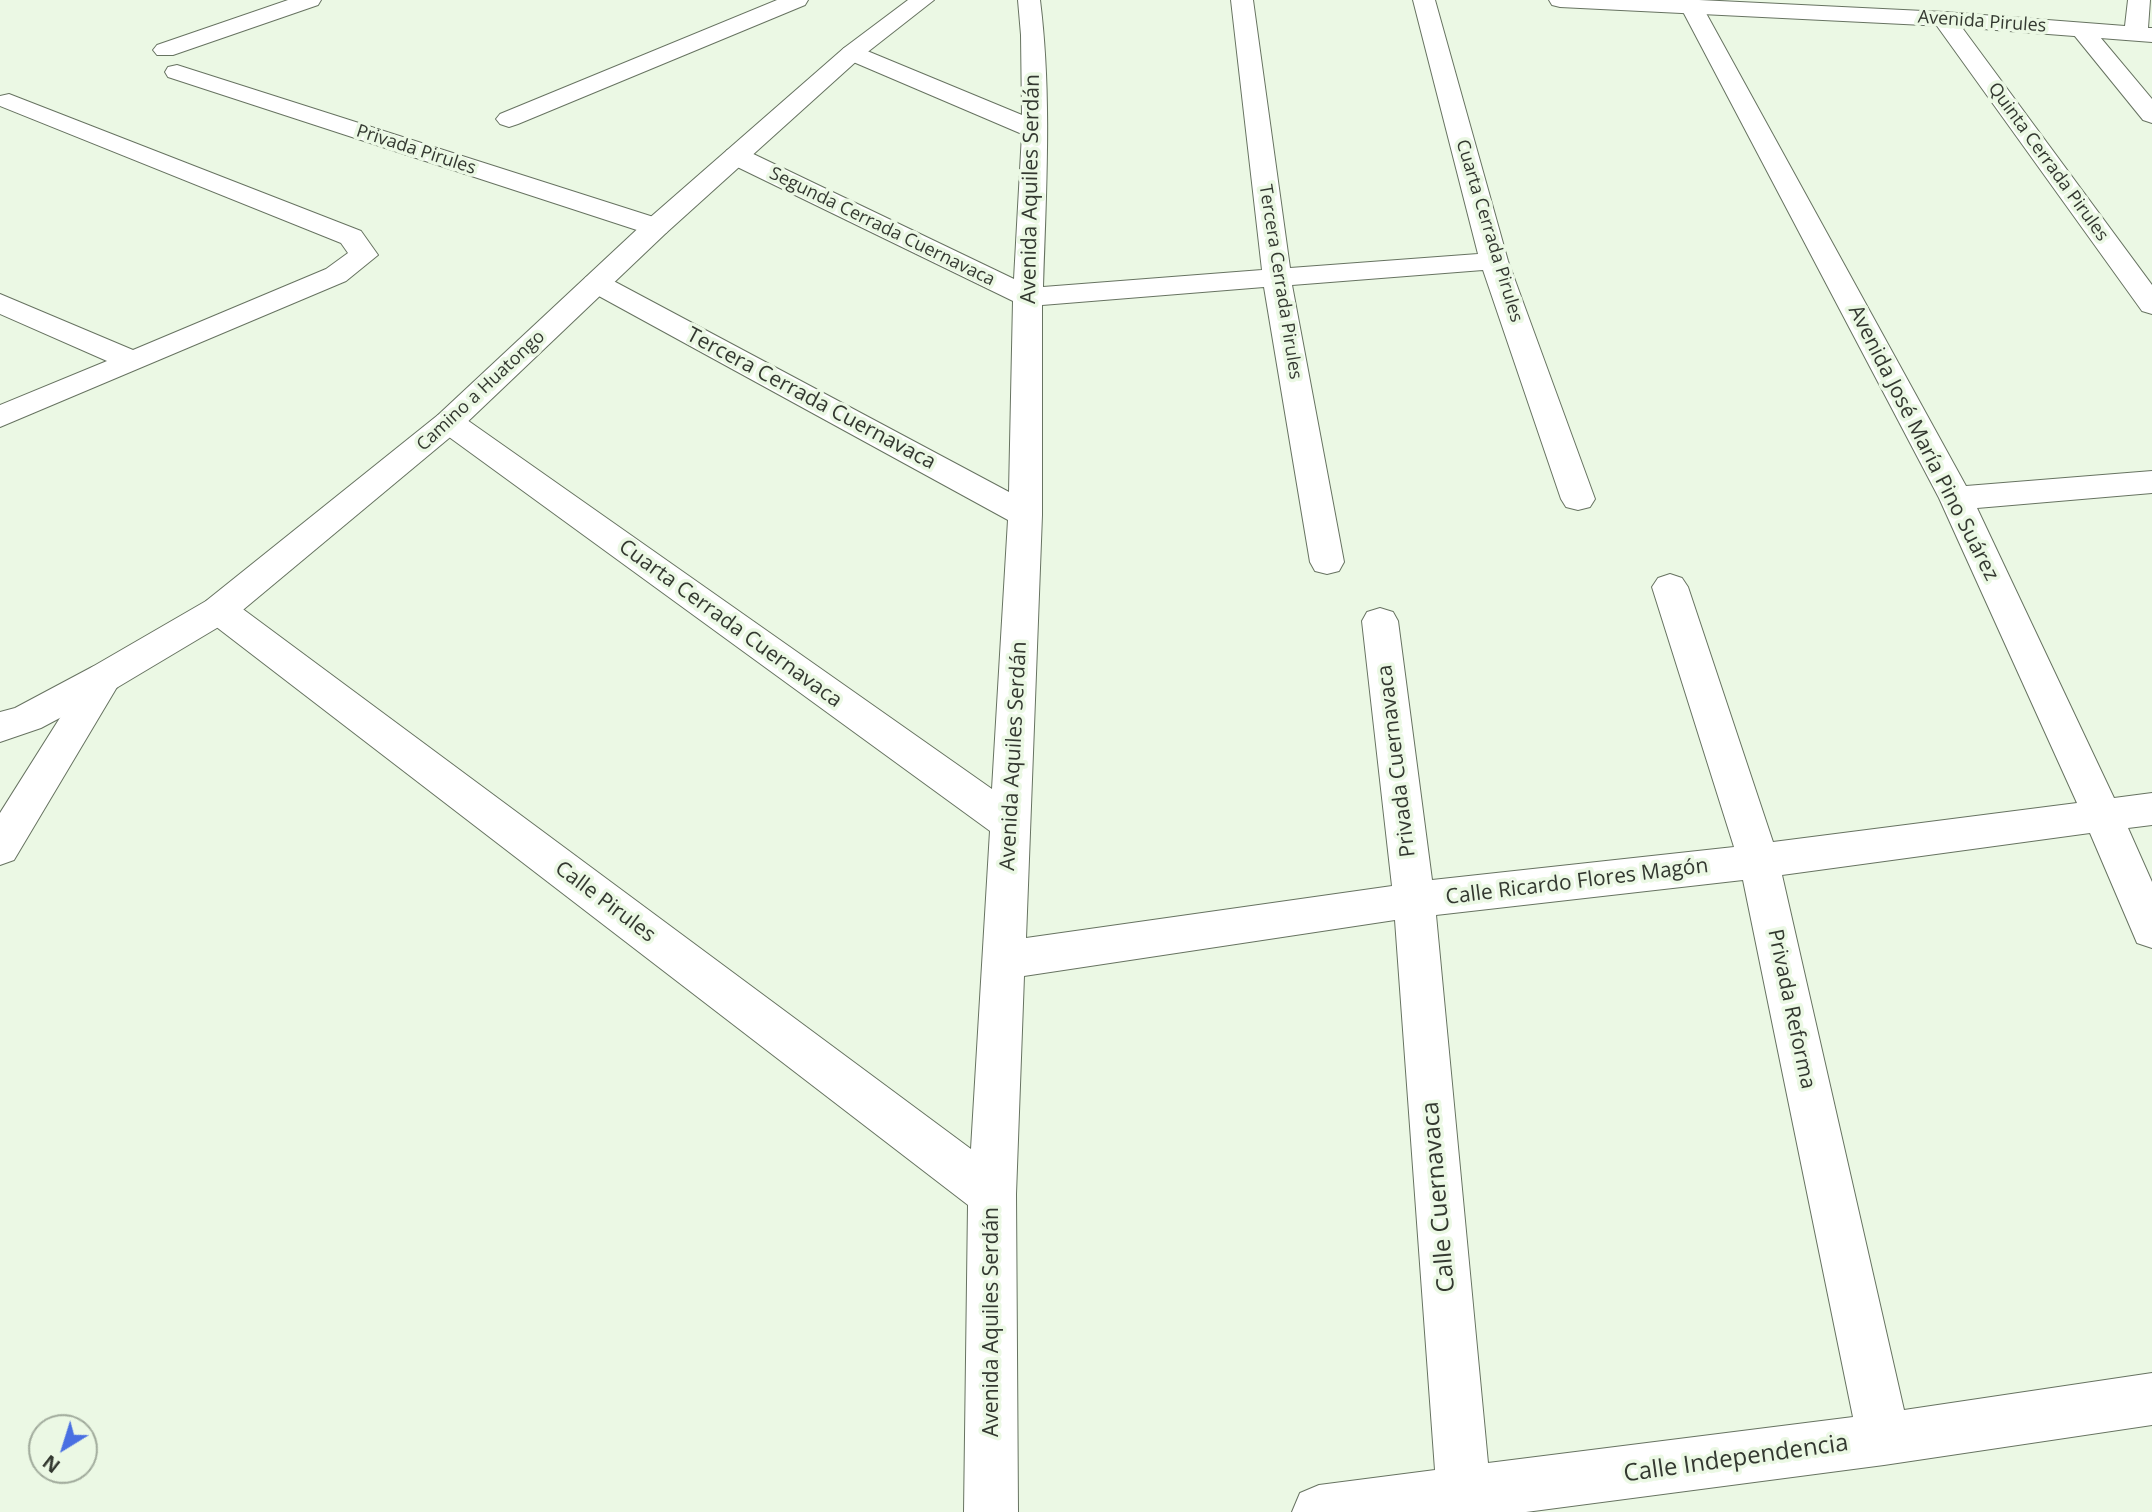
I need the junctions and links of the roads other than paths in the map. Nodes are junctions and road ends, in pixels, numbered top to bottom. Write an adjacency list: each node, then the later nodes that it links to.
1 (310, 0): 19 (street, Privada Pirules)
2 (797, 0): 16 (street)
3 (922, 0): 13 (street, Camino a Huatongo)
4 (1029, 0): 17 (street, Avenida Aquiles Serdán)
5 (1242, 0): 21 (street, Tercera Cerrada Pirules)
6 (1424, 0): 20 (street, Cuarta Cerrada Pirules)
7 (1560, 0): 9 (street, Avenida Pirules)
8 (2139, 0): 12 (street)
9 (1689, 4): 10 (street, Avenida Pirules); 30 (street, Avenida José María Pino Suárez)
10 (1944, 19): 11 (street, Avenida Pirules); 25 (street, Quinta Cerrada Pirules)
11 (2082, 30): 12 (street, Avenida Pirules); 15 (street)
12 (2144, 34)
13 (852, 53): 17 (street); 18 (street, Camino a Huatongo)
14 (9, 101): 26 (street)
15 (2152, 115)
16 (509, 119)
17 (1035, 130): 23 (street, Avenida Aquiles Serdán)
18 (736, 156): 19 (street, Camino a Huatongo); 23 (street, Segunda Cerrada Cuernavaca)
19 (656, 227): 22 (street, Camino a Huatongo)
20 (1494, 261): 21 (street); 31 (street, Cuarta Cerrada Pirules)
21 (1277, 280): 23 (street); 33 (street, Tercera Cerrada Pirules)
22 (596, 283): 28 (street, Camino a Huatongo); 32 (street, Tercera Cerrada Cuernavaca)
23 (1028, 297): 32 (street, Avenida Aquiles Serdán)
24 (0, 303): 26 (street)
25 (2152, 305)
26 (131, 360): 27 (street)
27 (0, 417)
28 (449, 422): 35 (street, Camino a Huatongo); 41 (street, Cuarta Cerrada Cuernavaca)
29 (2152, 482): 30 (street)
30 (1956, 498): 40 (street, Avenida José María Pino Suárez)
31 (1578, 499)
32 (1025, 515): 41 (street, Avenida Aquiles Serdán)
33 (1327, 562)
34 (1670, 587): 43 (street, Privada Reforma)
35 (219, 610): 37 (street, Camino a Huatongo); 47 (street, Calle Pirules)
36 (1380, 621): 44 (street, Privada Cuernavaca)
37 (106, 677): 38 (street, Camino a Huatongo); 42 (street)
38 (0, 727)
39 (2152, 809): 40 (street, Calle Ricardo Flores Magón)
40 (2102, 814): 43 (street, Calle Ricardo Flores Magón); 45 (street, Avenida José María Pino Suárez)
41 (1012, 825): 46 (street, Avenida Aquiles Serdán)
42 (0, 848)
43 (1759, 861): 44 (street, Calle Ricardo Flores Magón); 49 (street, Privada Reforma)
44 (1414, 900): 46 (street, Calle Ricardo Flores Magón); 50 (street, Calle Cuernavaca)
45 (2152, 930)
46 (1003, 960): 47 (street, Avenida Aquiles Serdán)
47 (992, 1194): 51 (street, Avenida Aquiles Serdán)
48 (2152, 1399): 49 (street, Calle Independencia)
49 (1884, 1439): 50 (street, Calle Independencia)
50 (1464, 1495): 52 (street, Calle Independencia)
51 (991, 1512)
52 (1319, 1512)

